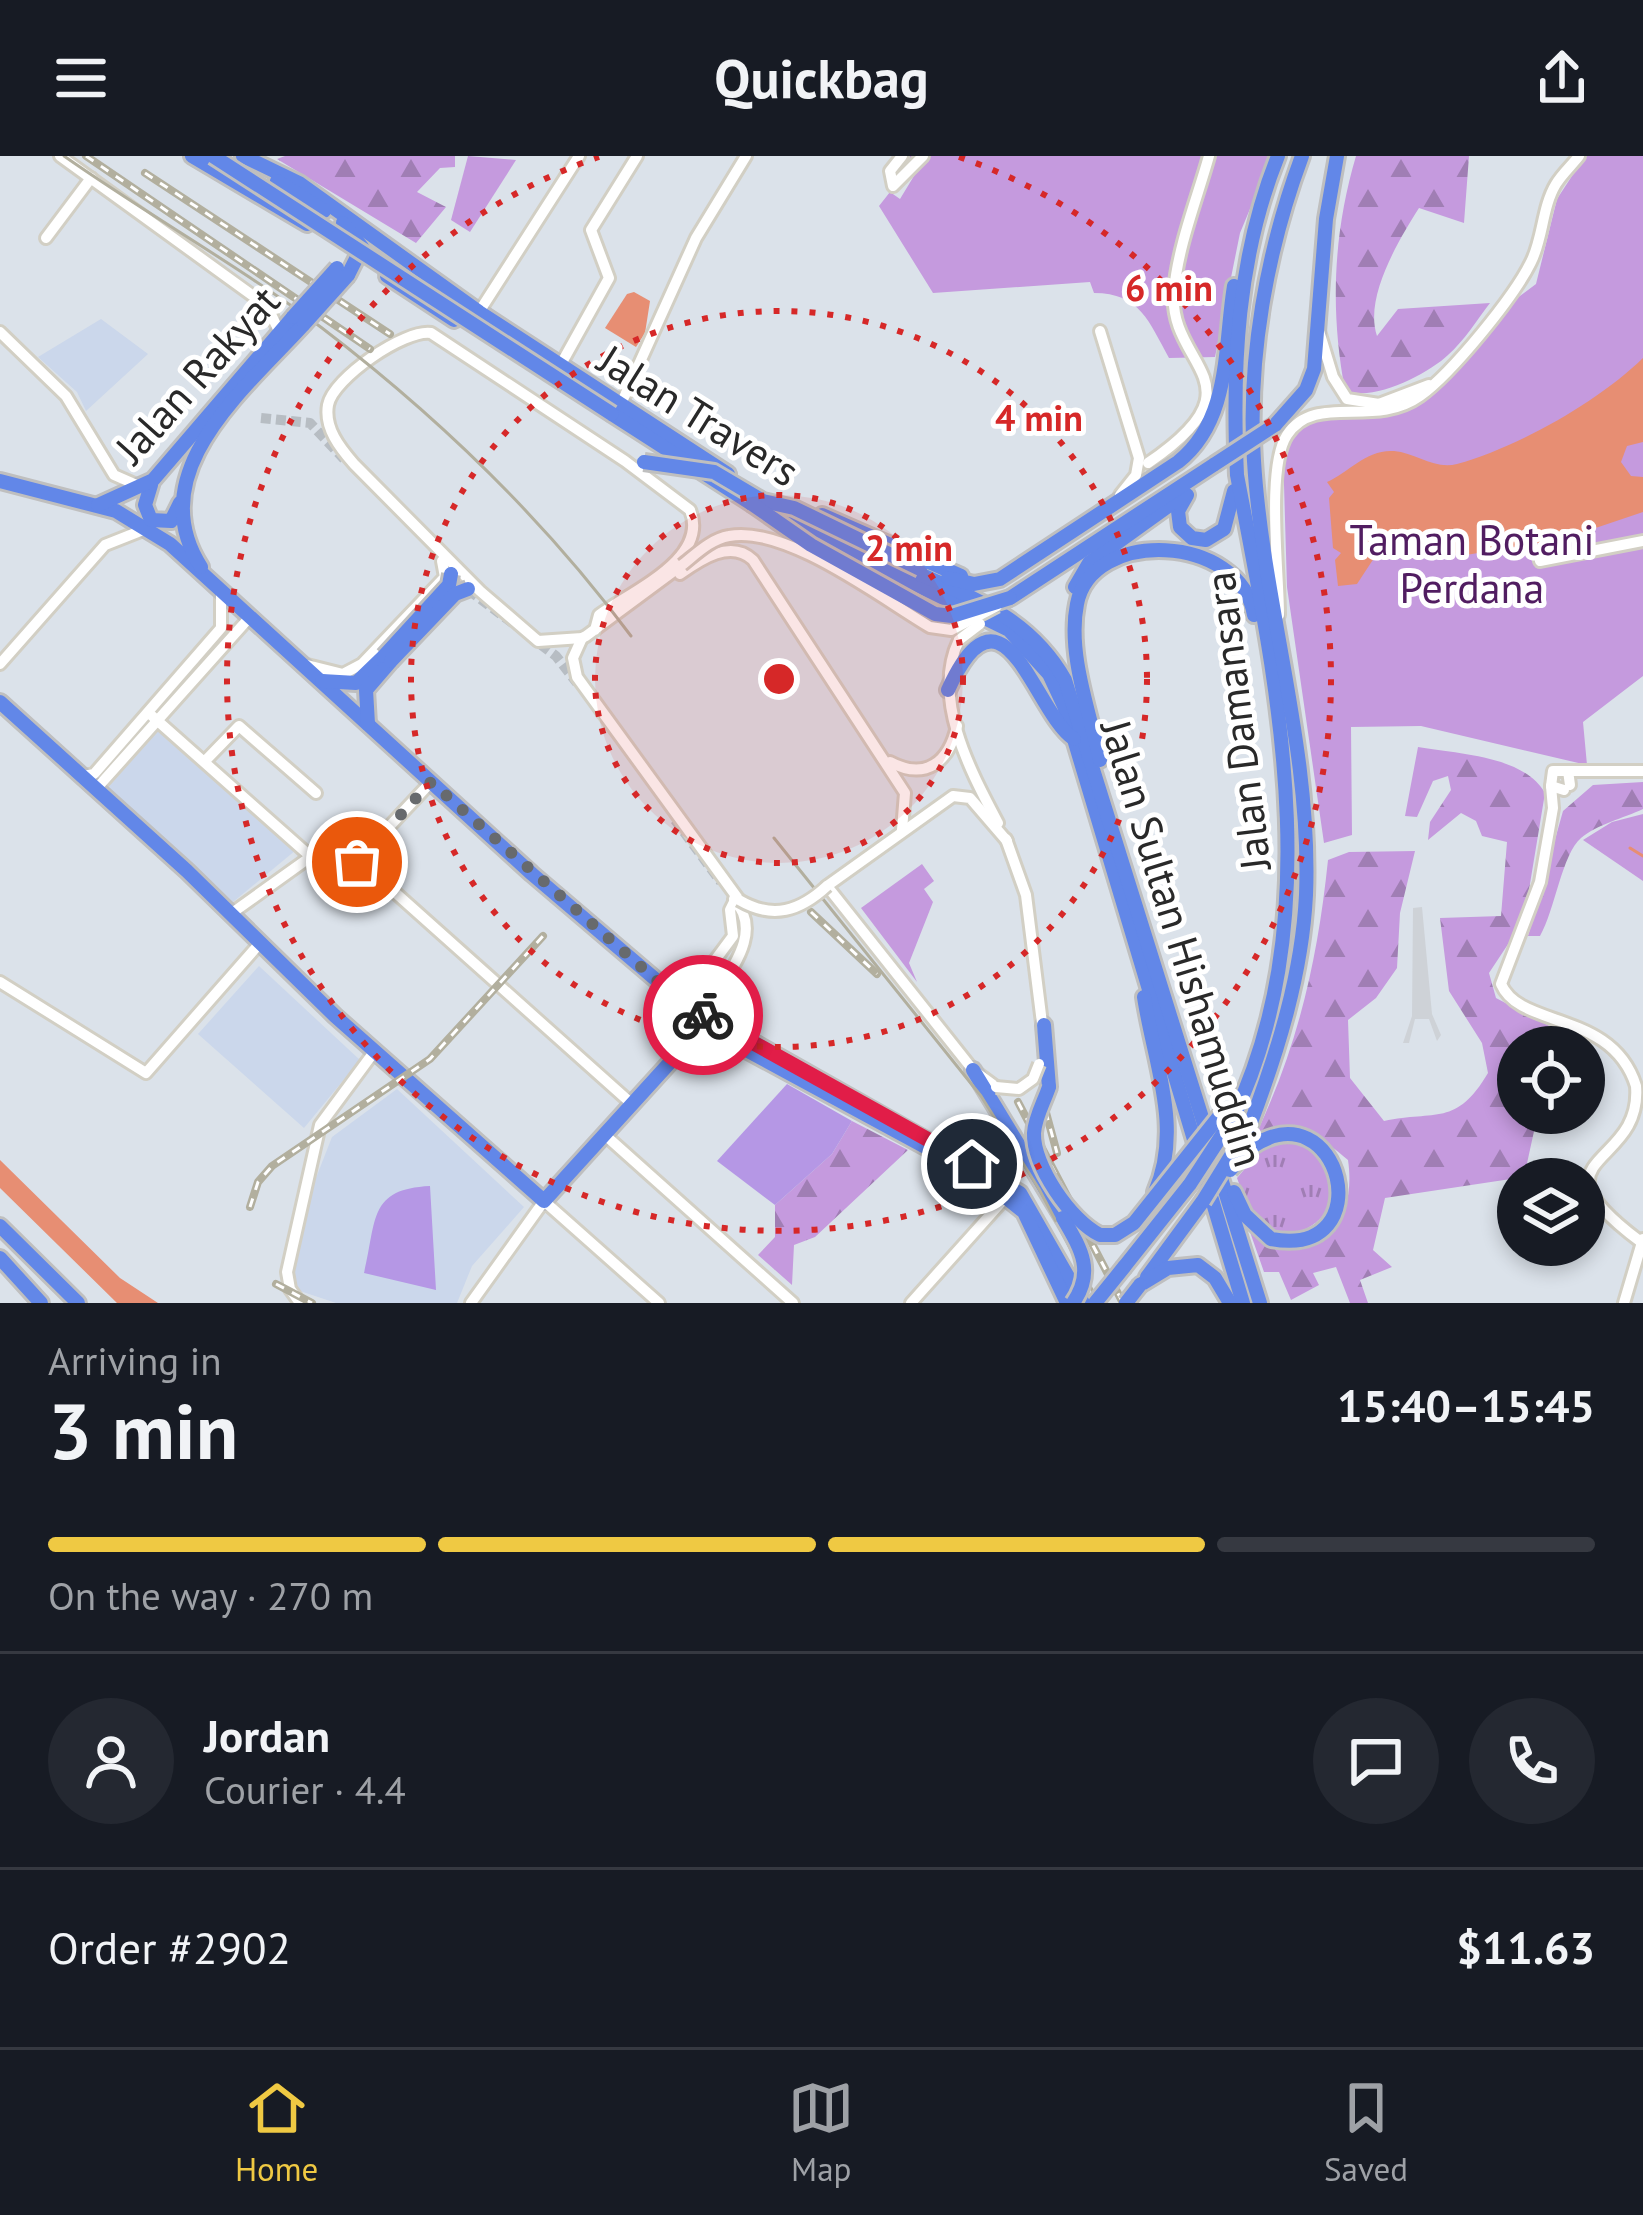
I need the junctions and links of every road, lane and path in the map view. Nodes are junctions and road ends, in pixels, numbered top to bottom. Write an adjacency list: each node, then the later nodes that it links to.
1 (60, 156): 16 (street)
2 (192, 156): 20 (main road)
3 (213, 156): 34 (main road, bridge)
4 (242, 156): 15 (main road)
5 (579, 156): 26 (street)
6 (637, 156): 32 (street)
7 (746, 156): 34 (street)
8 (902, 156): 9 (street)
9 (922, 156)
10 (1209, 156): 37 (street)
11 (1278, 156): 17 (main road, Jalan Damansara)
12 (1302, 156): 64 (main road, Jalan Damansara)
13 (1337, 156): 28 (main road)
14 (1580, 156): 33 (street)
15 (265, 169): 18 (main road); 25 (main road)
16 (91, 178): 19 (street); 31 (street)
17 (1256, 215): 35 (main road); 42 (main road, Jalan Damansara)
18 (347, 225): 20 (main road); 21 (main road)
19 (46, 238)
20 (337, 242): 24 (main road)
21 (362, 243): 22 (main road); 24 (main road, Jalan Rakyat)
22 (378, 246): 23 (main road); 25 (main road)
23 (371, 266): 24 (main road); 34 (main road)
24 (343, 270): 27 (main road, Jalan Rakyat, bridge)
25 (428, 274): 26 (main road, Jalan Travers)
26 (478, 312): 32 (main road, Jalan Travers)
27 (299, 321): 31 (main road, Jalan Rakyat); 40 (main road, Jalan Rakyat)
28 (1318, 328): 33 (street); 39 (main road, bridge)
29 (1100, 331): 37 (street)
30 (0, 332): 41 (street)
31 (280, 332): 36 (main road, Jalan Rakyat)
32 (560, 366): 34 (main road, Jalan Travers)
33 (1433, 384): 64 (street)
34 (619, 413): 47 (main road, Jalan Travers)
35 (1191, 451): 37 (street); 48 (main road)
36 (169, 459): 40 (main road); 44 (main road, Jalan Rakyat)
37 (1144, 460): 48 (street)
38 (626, 461): 53 (street); 54 (main road, bridge); 63 (street)
39 (1215, 464): 45 (main road); 60 (main road)
40 (189, 467): 46 (main road, Jalan Rakyat)
41 (114, 475): 44 (street); 49 (street)
42 (1237, 475): 45 (main road); 73 (main road, Jalan Damansara)
43 (0, 482): 49 (main road)
44 (149, 483): 46 (main road); 49 (main road, Jalan Rakyat)
45 (1193, 487): 66 (main road)
46 (183, 494): 58 (main road, Jalan Rakyat)
47 (751, 496): 55 (main road); 57 (main road, Jalan Travers); 60 (main road, bridge); 62 (main road, Jalan Travers)
48 (1114, 501): 55 (main road)
49 (98, 505): 50 (main road)
50 (148, 528): 58 (main road); 69 (street)
51 (1643, 541): 52 (street)
52 (1540, 561)
53 (447, 564): 59 (street); 67 (main road, bridge); 68 (street)
54 (926, 571): 55 (main road); 57 (main road)
55 (1007, 575)
56 (660, 581): 60 (street, bridge); 63 (street); 78 (street)
57 (950, 588): 62 (main road, Jalan Travers)
58 (217, 589): 61 (main road); 74 (street)
59 (474, 590): 65 (street); 67 (main road, bridge)
60 (1016, 595): 71 (street, bridge)
61 (249, 618): 68 (main road); 74 (street)
62 (1011, 624): 77 (main road, Jalan Sultan Hishamuddin); 90 (main road, Jalan Sultan Hishamuddin)
63 (595, 630): 65 (street)
64 (1279, 631): 113 (main road, Jalan Damansara, bridge)
65 (582, 638): 96 (street)
66 (1076, 646): 73 (main road); 90 (main road)
67 (387, 659): 70 (main road); 76 (main road)
68 (298, 662): 70 (main road)
69 (0, 664)
70 (317, 680): 76 (main road)
71 (948, 690): 75 (street); 77 (main road)
72 (0, 702): 83 (main road)
73 (1274, 702): 109 (main road, Jalan Damansara)
74 (152, 715): 79 (street); 83 (street); 86 (street)
75 (957, 723): 78 (street); 92 (street)
76 (368, 726): 84 (main road)
77 (1074, 739): 99 (main road, Jalan Sultan Hishamuddin)
78 (884, 759): 91 (street)
79 (205, 761): 88 (street); 93 (street)
80 (1568, 771): 82 (street); 85 (street); 87 (street)
81 (1643, 771): 82 (street)
82 (1600, 774): 87 (street)
83 (83, 776): 86 (main road)
84 (431, 782): 94 (street); 101 (main road)
85 (1551, 786): 87 (street); 89 (street)
86 (97, 788): 97 (main road)
87 (1567, 788): 89 (street)
88 (316, 793)
89 (1553, 808): 116 (street)
90 (1109, 823): 107 (main road, Jalan Sultan Hishamuddin)
91 (902, 830): 92 (street); 95 (street)
92 (1007, 841): 103 (street)
93 (310, 856): 94 (street); 97 (street)
94 (357, 862): 108 (street)
95 (826, 886): 96 (street, bridge); 106 (street)
96 (735, 899): 102 (street); 102 (street)
97 (232, 913): 98 (main road)
98 (260, 943): 100 (street); 105 (main road)
99 (1138, 954): 114 (main road); 131 (main road, Jalan Sultan Hishamuddin)
100 (0, 982)
101 (682, 1002): 102 (main road); 104 (main road)
102 (701, 1013): 127 (main road)
103 (1043, 1025): 106 (street, bridge); 114 (main road, bridge)
104 (694, 1036): 108 (main road); 111 (main road)
105 (374, 1052): 112 (main road); 122 (street)
106 (973, 1070): 119 (main road, bridge)
107 (1191, 1088): 113 (main road, bridge); 132 (main road, Jalan Sultan Hishamuddin)
108 (632, 1104): 110 (main road)
109 (1227, 1116): 114 (main road, bridge); 128 (main road, bridge)
110 (604, 1135): 112 (main road); 125 (street)
111 (1007, 1196): 119 (main road); 126 (street)
112 (544, 1201): 123 (street); 124 (street)
113 (1203, 1201): 118 (main road, Jalan Damansara)
114 (1144, 1213)
115 (0, 1226): 121 (main road)
116 (1642, 1240): 133 (street)
117 (0, 1258): 120 (main road)
118 (1140, 1286): 129 (main road, Jalan Damansara, bridge); 130 (main road)
119 (1067, 1302): 127 (main road)
120 (41, 1303)
121 (77, 1303)
122 (301, 1303)
123 (471, 1303)
124 (659, 1303)
125 (794, 1303)
126 (911, 1303)
127 (1083, 1303)
128 (1095, 1303)
129 (1126, 1303)
130 (1230, 1303)
131 (1244, 1303)
132 (1260, 1303)
133 (1624, 1303)

